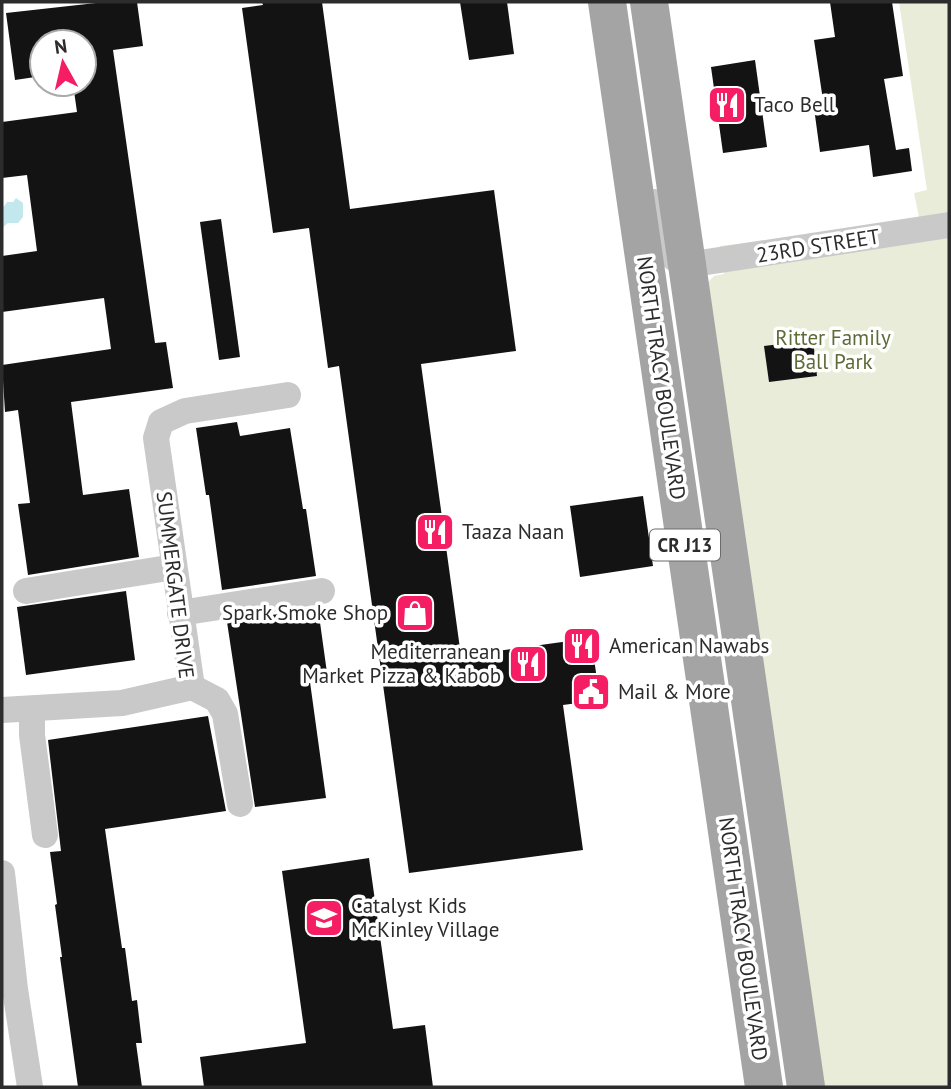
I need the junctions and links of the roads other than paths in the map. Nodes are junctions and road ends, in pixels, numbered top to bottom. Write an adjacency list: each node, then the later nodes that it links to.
1 (607, 2): 3 (main road, NORTH TRACY BOULEVARD / CR J13)
2 (649, 2): 5 (main road, NORTH TRACY BOULEVARD / CR J13)
3 (627, 141): 5 (street); 19 (main road, NORTH TRACY BOULEVARD / CR J13)
4 (949, 225): 5 (street, 23RD STREET)
5 (687, 265): 20 (main road, NORTH TRACY BOULEVARD / CR J13)
6 (288, 395): 7 (street, SUMMERGATE DRIVE)
7 (174, 567): 8 (street); 10 (street, SUMMERGATE DRIVE)
8 (26, 591)
9 (322, 591): 10 (street)
10 (180, 613): 11 (street, SUMMERGATE DRIVE)
11 (192, 687): 13 (street, SUMMERGATE DRIVE); 14 (street)
12 (2, 709): 13 (street, SUMMERGATE DRIVE)
13 (32, 709): 15 (street)
14 (240, 804)
15 (45, 835)
16 (2, 873): 17 (street)
17 (9, 990): 18 (street)
18 (30, 1087)
19 (764, 1087)
20 (806, 1087)

